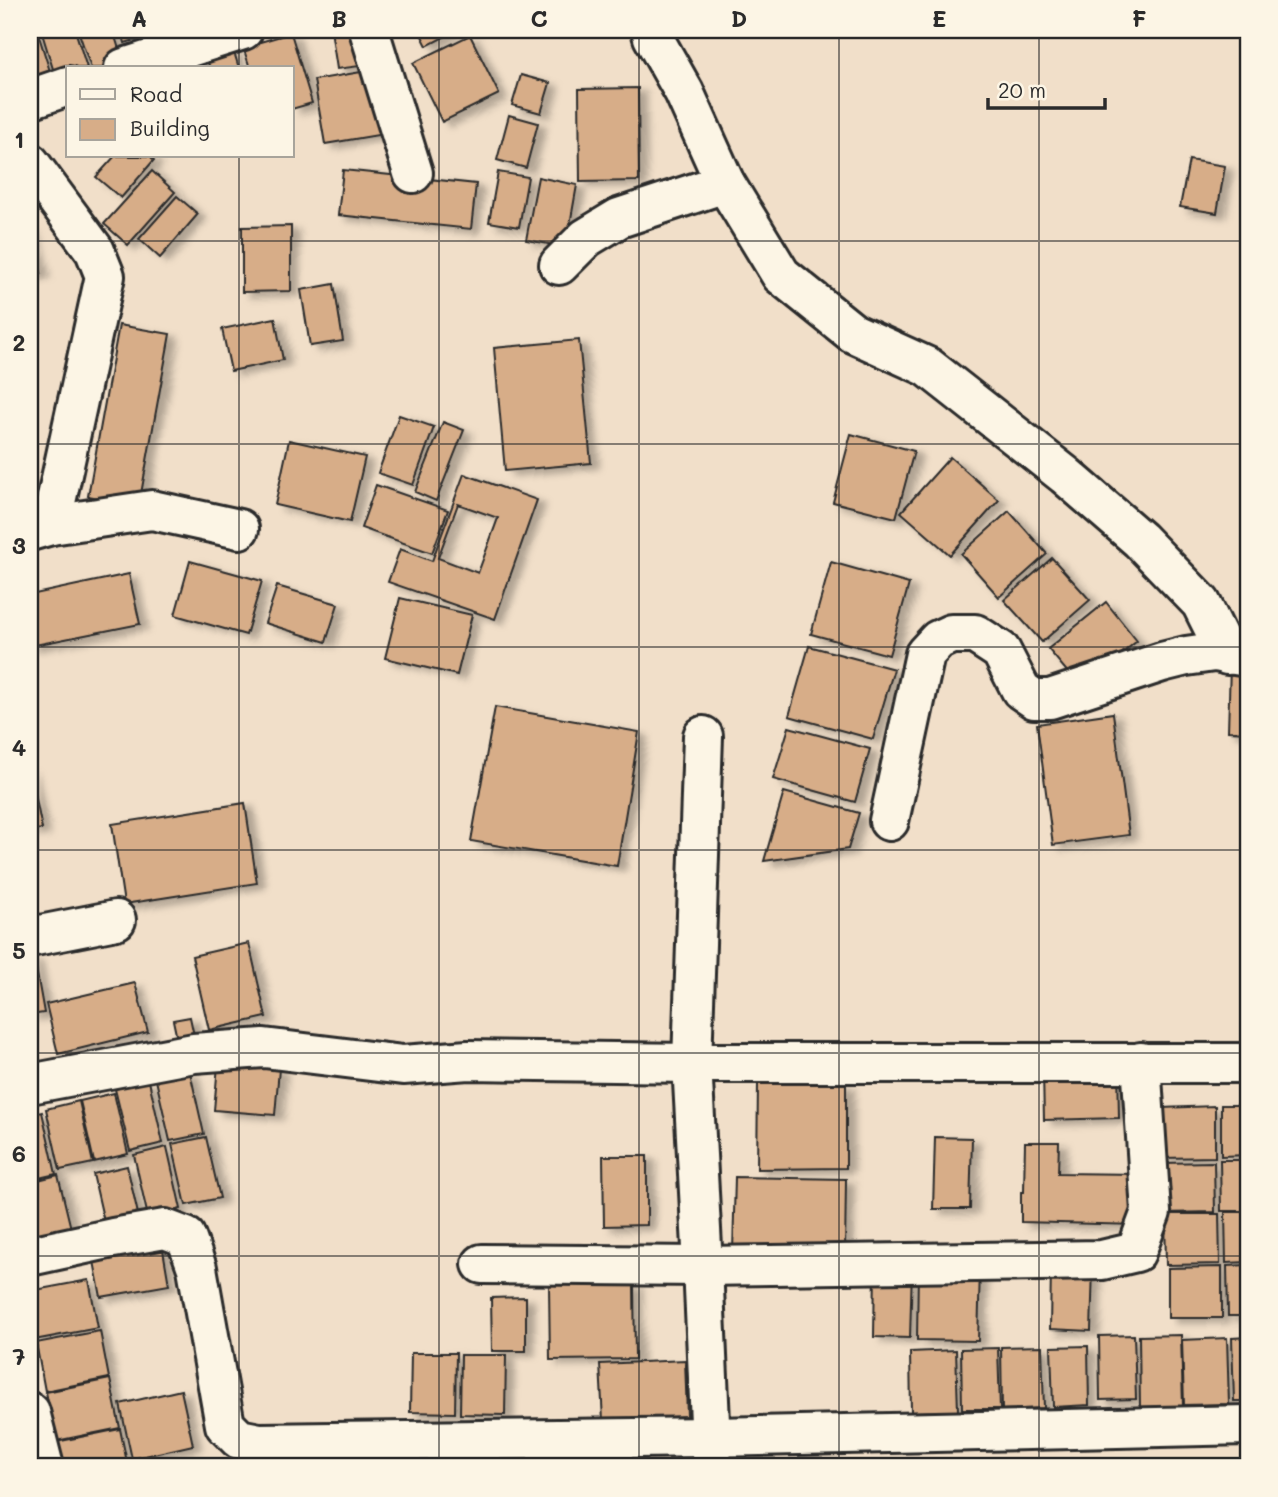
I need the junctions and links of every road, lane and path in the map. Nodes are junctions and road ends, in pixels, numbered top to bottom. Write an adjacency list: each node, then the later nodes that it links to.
1 (243, 30): 4 (street)
2 (369, 30): 8 (street)
3 (647, 32): 9 (street)
4 (130, 66)
5 (66, 87): 6 (street)
6 (30, 99)
7 (30, 163): 11 (street)
8 (413, 173)
9 (725, 183): 10 (street); 13 (street)
10 (559, 265)
11 (40, 528): 12 (street)
12 (239, 529)
13 (1237, 656): 15 (street)
14 (703, 736): 19 (street)
15 (888, 821)
16 (116, 920): 17 (street)
17 (30, 937)
18 (1141, 1062): 19 (street); 20 (street); 24 (street)
19 (692, 1063): 21 (street); 24 (street)
20 (1248, 1063)
21 (30, 1084)
22 (30, 1256): 27 (street)
23 (482, 1264): 24 (street)
24 (704, 1266): 27 (street)
25 (30, 1412): 28 (street)
26 (1248, 1425): 27 (street)
27 (712, 1452)
28 (44, 1467)

